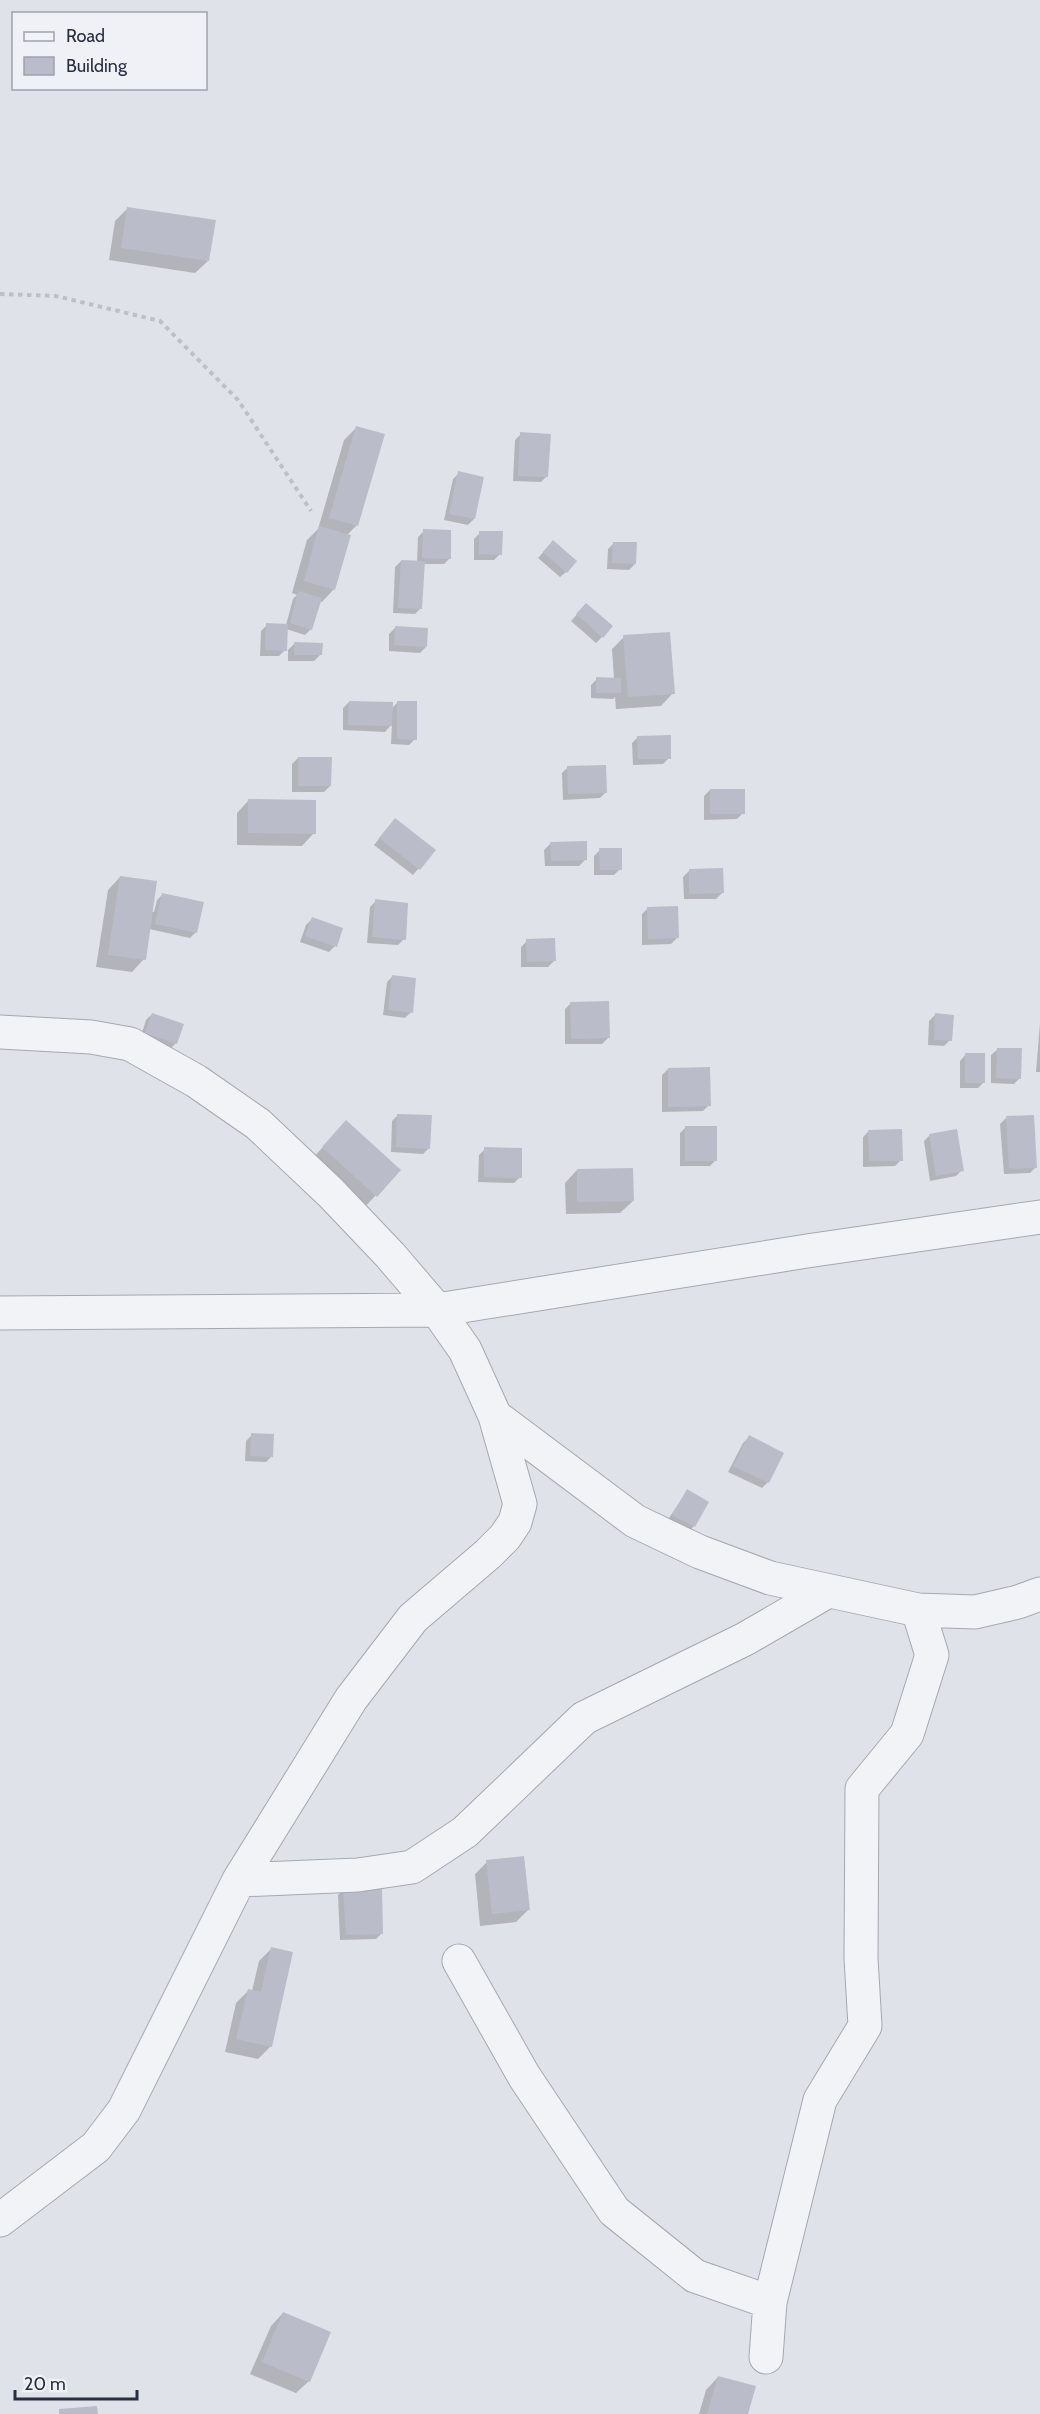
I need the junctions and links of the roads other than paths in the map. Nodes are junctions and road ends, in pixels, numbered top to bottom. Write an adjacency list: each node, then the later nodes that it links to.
1 (0, 1032): 3 (street)
2 (1040, 1217): 3 (street)
3 (437, 1310): 4 (street); 5 (street)
4 (0, 1312)
5 (495, 1416): 6 (street); 9 (street)
6 (828, 1591): 8 (street); 9 (street)
7 (1040, 1594): 8 (street)
8 (918, 1610): 12 (street)
9 (239, 1880): 11 (street)
10 (459, 1961): 12 (street)
11 (0, 2220)
12 (770, 2302): 13 (street)
13 (766, 2357)

